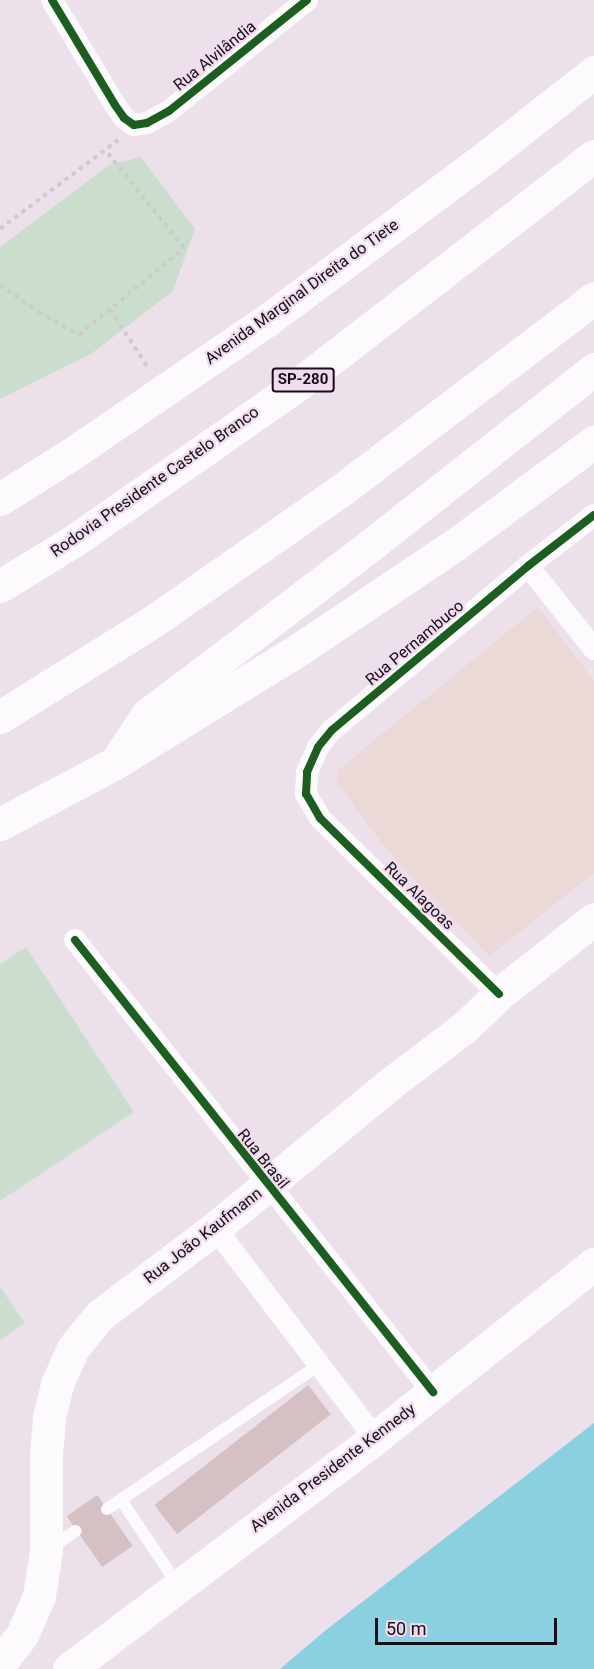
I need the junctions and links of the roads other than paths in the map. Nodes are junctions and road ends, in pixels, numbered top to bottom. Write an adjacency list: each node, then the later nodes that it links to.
1 (52, 0): 2 (street, Rua Alvilândia)
2 (307, 0)
3 (594, 72): 8 (main road, Avenida Marginal Direita do Tiete)
4 (594, 156): 11 (main road, Rodovia Presidente Castelo Branco / SP-280)
5 (594, 298): 13 (main road)
6 (594, 369): 14 (main road)
7 (594, 442): 14 (main road)
8 (0, 499)
9 (594, 515): 10 (street, Rua Pernambuco)
10 (528, 566): 12 (street); 15 (street, Rua Pernambuco)
11 (0, 586)
12 (594, 649)
13 (0, 717)
14 (115, 763): 16 (main road)
15 (320, 818): 19 (street, Rua Alagoas)
16 (0, 824)
17 (594, 919): 19 (main road, Rua João Kaufmann)
18 (75, 940): 20 (street, Rua Brasil)
19 (498, 994): 20 (main road, Rua João Kaufmann)
20 (268, 1185): 21 (main road, Rua João Kaufmann); 24 (street, Rua Brasil)
21 (215, 1228): 23 (street); 29 (main road, Rua João Kaufmann)
22 (594, 1263): 24 (main road, Avenida Presidente Kennedy)
23 (320, 1364): 25 (street); 26 (lane)
24 (433, 1392): 25 (main road, Avenida Presidente Kennedy)
25 (375, 1438): 30 (main road, Avenida Presidente Kennedy)
26 (122, 1500): 27 (lane); 30 (lane)
27 (107, 1509)
28 (76, 1531): 29 (lane)
29 (46, 1551): 31 (main road, Rua João Kaufmann)
30 (178, 1586): 32 (main road, Avenida Presidente Kennedy)
31 (0, 1663)
32 (69, 1669)

